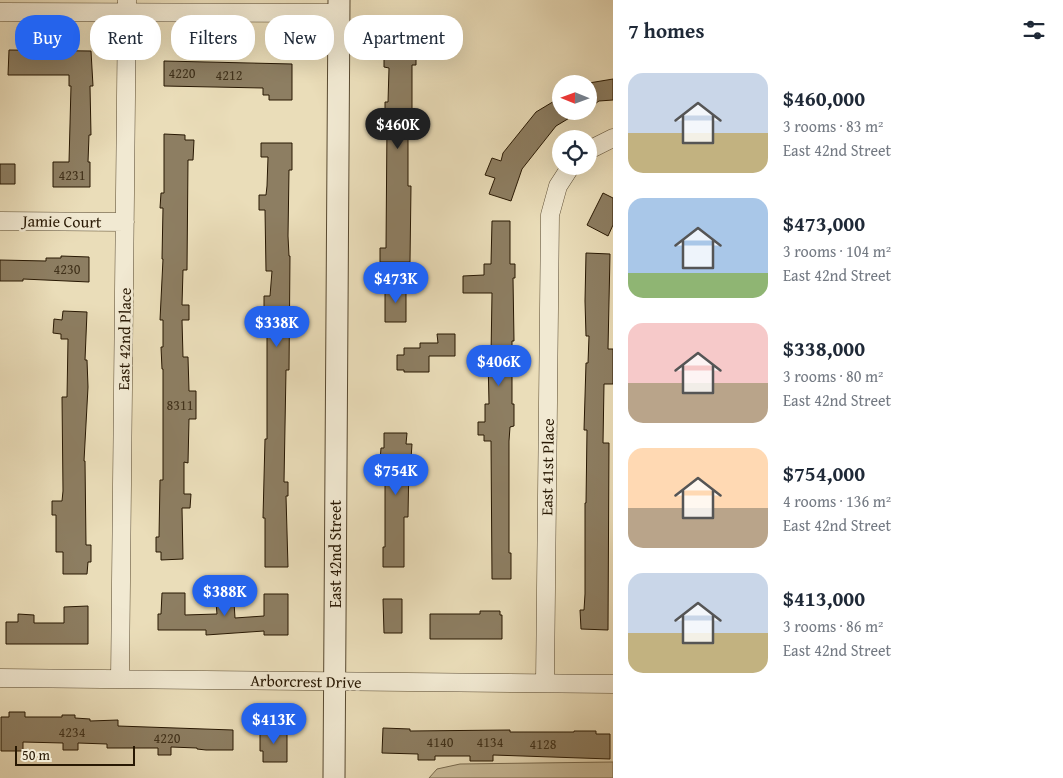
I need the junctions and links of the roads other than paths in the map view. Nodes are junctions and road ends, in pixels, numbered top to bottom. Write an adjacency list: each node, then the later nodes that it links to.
1 (127, 6): 2 (street); 3 (street); 8 (street, East 42nd Place)
2 (339, 7): 11 (street, East 42nd Street)
3 (0, 12)
4 (613, 138): 5 (street)
5 (597, 146)
6 (565, 175): 12 (street, East 41st Place)
7 (0, 221): 8 (street, Jamie Court)
8 (125, 222): 10 (street, East 42nd Place)
9 (0, 678): 10 (street, Arborcrest Drive)
10 (120, 679): 11 (street, Arborcrest Drive)
11 (335, 682): 12 (street, Arborcrest Drive); 14 (street, East 42nd Street)
12 (545, 684): 13 (street, Arborcrest Drive)
13 (613, 684)
14 (334, 778)

